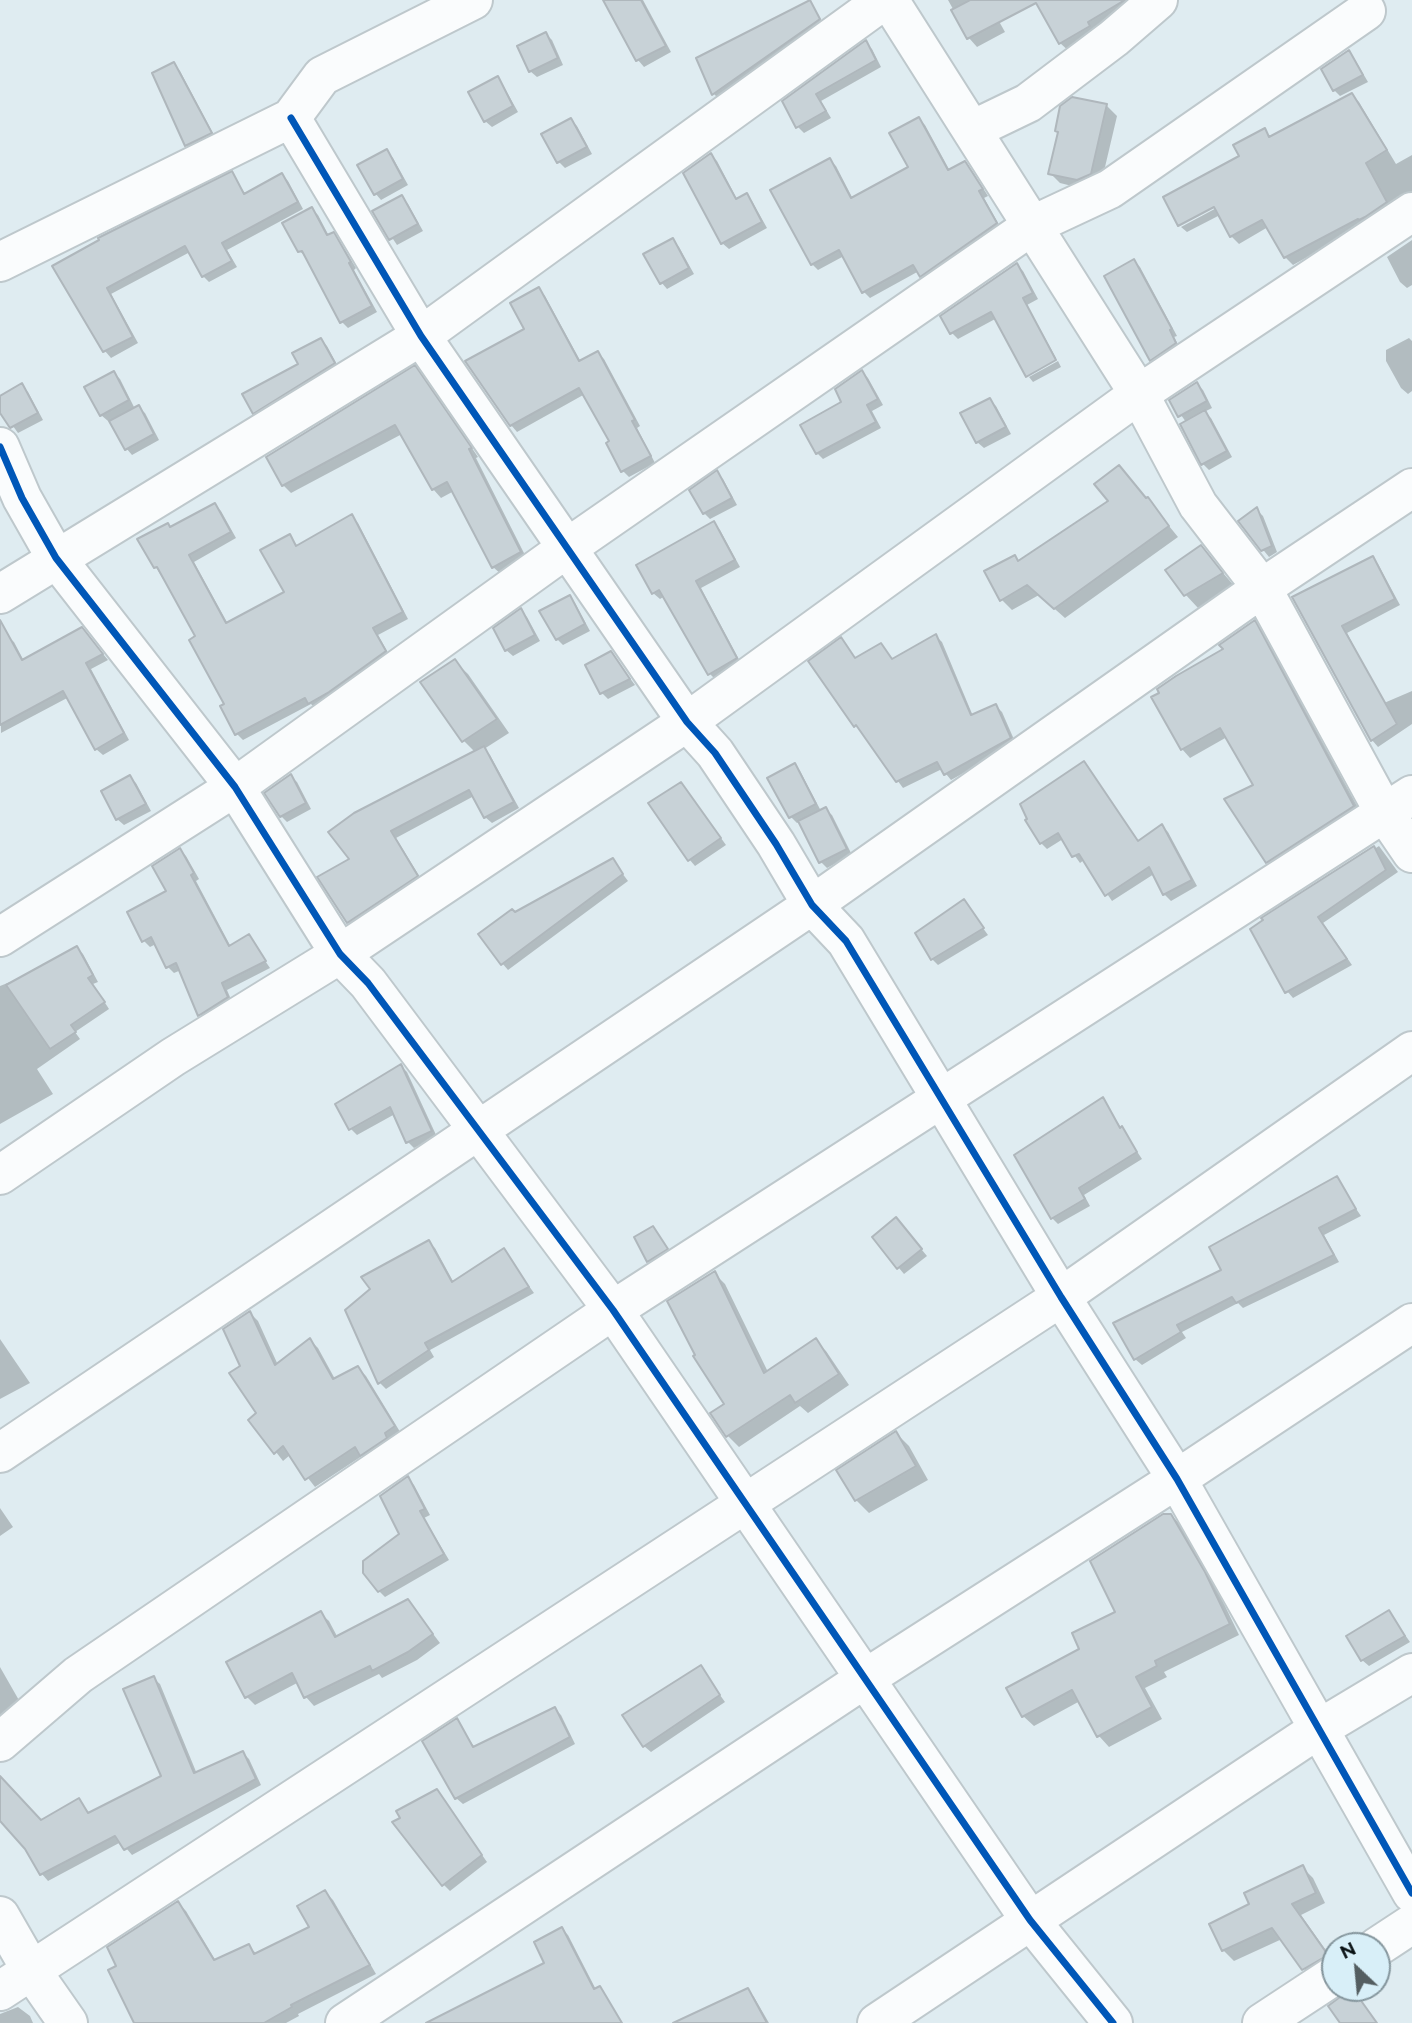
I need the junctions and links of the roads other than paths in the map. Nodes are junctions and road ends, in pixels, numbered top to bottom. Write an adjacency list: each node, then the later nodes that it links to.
1 (473, 0): 6 (street)
2 (884, 0): 11 (street)
3 (890, 0): 7 (street)
4 (1158, 0): 7 (street)
5 (1366, 12): 9 (street)
6 (291, 118): 10 (street); 11 (street)
7 (972, 130): 9 (street)
8 (1412, 212): 12 (street)
9 (1033, 225): 12 (street); 15 (street)
10 (0, 262)
11 (421, 336): 15 (street); 16 (street)
12 (1139, 394): 17 (street); 19 (street)
13 (0, 447): 16 (street)
14 (1412, 488): 17 (street)
15 (566, 548): 19 (street); 20 (street)
16 (56, 558): 18 (street); 20 (street)
17 (1262, 589): 21 (street); 23 (street)
18 (0, 594)
19 (687, 722): 23 (street); 25 (street)
20 (234, 787): 24 (street); 25 (street)
21 (1398, 804): 22 (street); 27 (street)
22 (1412, 853)
23 (812, 905): 27 (street); 28 (street)
24 (0, 937)
25 (340, 954): 28 (street); 29 (street)
26 (1412, 1051): 30 (street)
27 (939, 1099): 30 (street); 31 (street)
28 (477, 1130): 31 (street); 33 (street)
29 (0, 1175)
30 (1061, 1297): 34 (street); 35 (street)
31 (612, 1310): 35 (street); 39 (street)
32 (1412, 1323): 34 (street)
33 (0, 1453)
34 (1177, 1479): 37 (street); 38 (street)
35 (744, 1503): 37 (street); 45 (street)
36 (1412, 1673): 38 (street)
37 (866, 1678): 42 (street); 49 (street)
38 (1317, 1730): 40 (street); 42 (street)
39 (0, 1742)
40 (1412, 1893)
41 (0, 1916): 45 (street)
42 (1030, 1920): 50 (street); 51 (street)
43 (1412, 1924): 44 (street)
44 (1391, 1938)
45 (31, 1970): 47 (street); 48 (street)
46 (1321, 1984): 52 (street)
47 (0, 1991)
48 (68, 2023)
49 (345, 2023)
50 (877, 2023)
51 (1113, 2023)
52 (1262, 2023)

